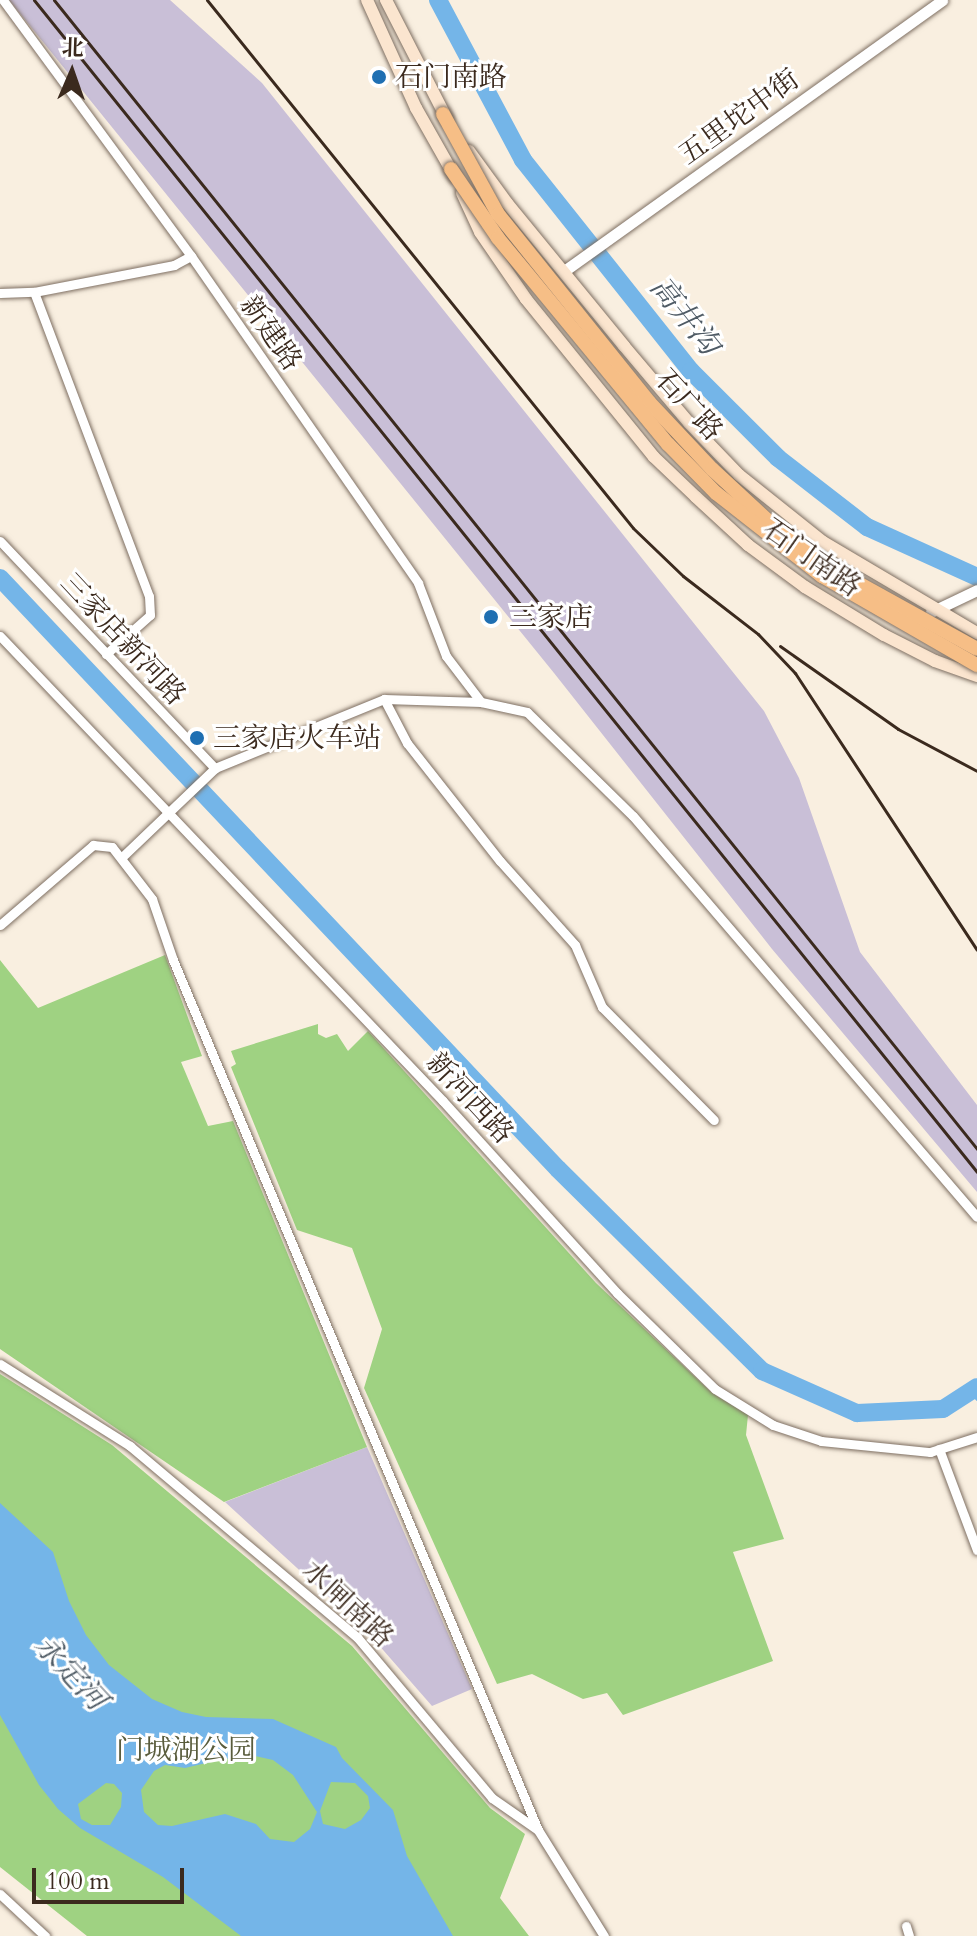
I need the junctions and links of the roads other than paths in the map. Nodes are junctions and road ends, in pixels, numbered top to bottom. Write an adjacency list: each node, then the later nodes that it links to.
1 (3, 0): 7 (street, 新建路)
2 (367, 0): 6 (main road, 石门南路)
3 (386, 0): 5 (main road, 石门南路)
4 (942, 0): 8 (street, 五里坨中街)
5 (443, 114): 8 (main road, 石门南路); 17 (main road, 石广路, bridge)
6 (451, 169): 15 (main road, 石门南路); 19 (main road, 石广路, bridge)
7 (191, 256): 9 (street); 22 (street, 新建路)
8 (564, 271): 13 (main road, 石门南路)
9 (34, 292): 10 (street); 18 (street)
10 (0, 293)
11 (0, 541): 18 (street, 三家店新河路)
12 (977, 590): 13 (street)
13 (934, 610): 14 (main road, 石门南路); 15 (street)
14 (977, 633)
15 (884, 635): 20 (main road, 石门南路)
16 (0, 636): 24 (street, 新河西路)
17 (977, 649)
18 (106, 654): 23 (street, 三家店新河路)
19 (977, 665)
20 (977, 676)
21 (384, 699): 22 (street); 23 (street); 27 (street)
22 (481, 702): 28 (street)
23 (215, 768): 24 (street)
24 (169, 813): 25 (street); 31 (street, 新河西路)
25 (122, 857): 26 (street); 33 (street)
26 (0, 925)
27 (714, 1120)
28 (977, 1217)
29 (0, 1364): 33 (street, 水闸南路)
30 (977, 1437): 31 (street, 新河西路)
31 (939, 1449): 32 (street)
32 (977, 1550)
33 (538, 1830): 36 (street, 水闸南路)
34 (0, 1894): 35 (street)
35 (45, 1936)
36 (604, 1936)

